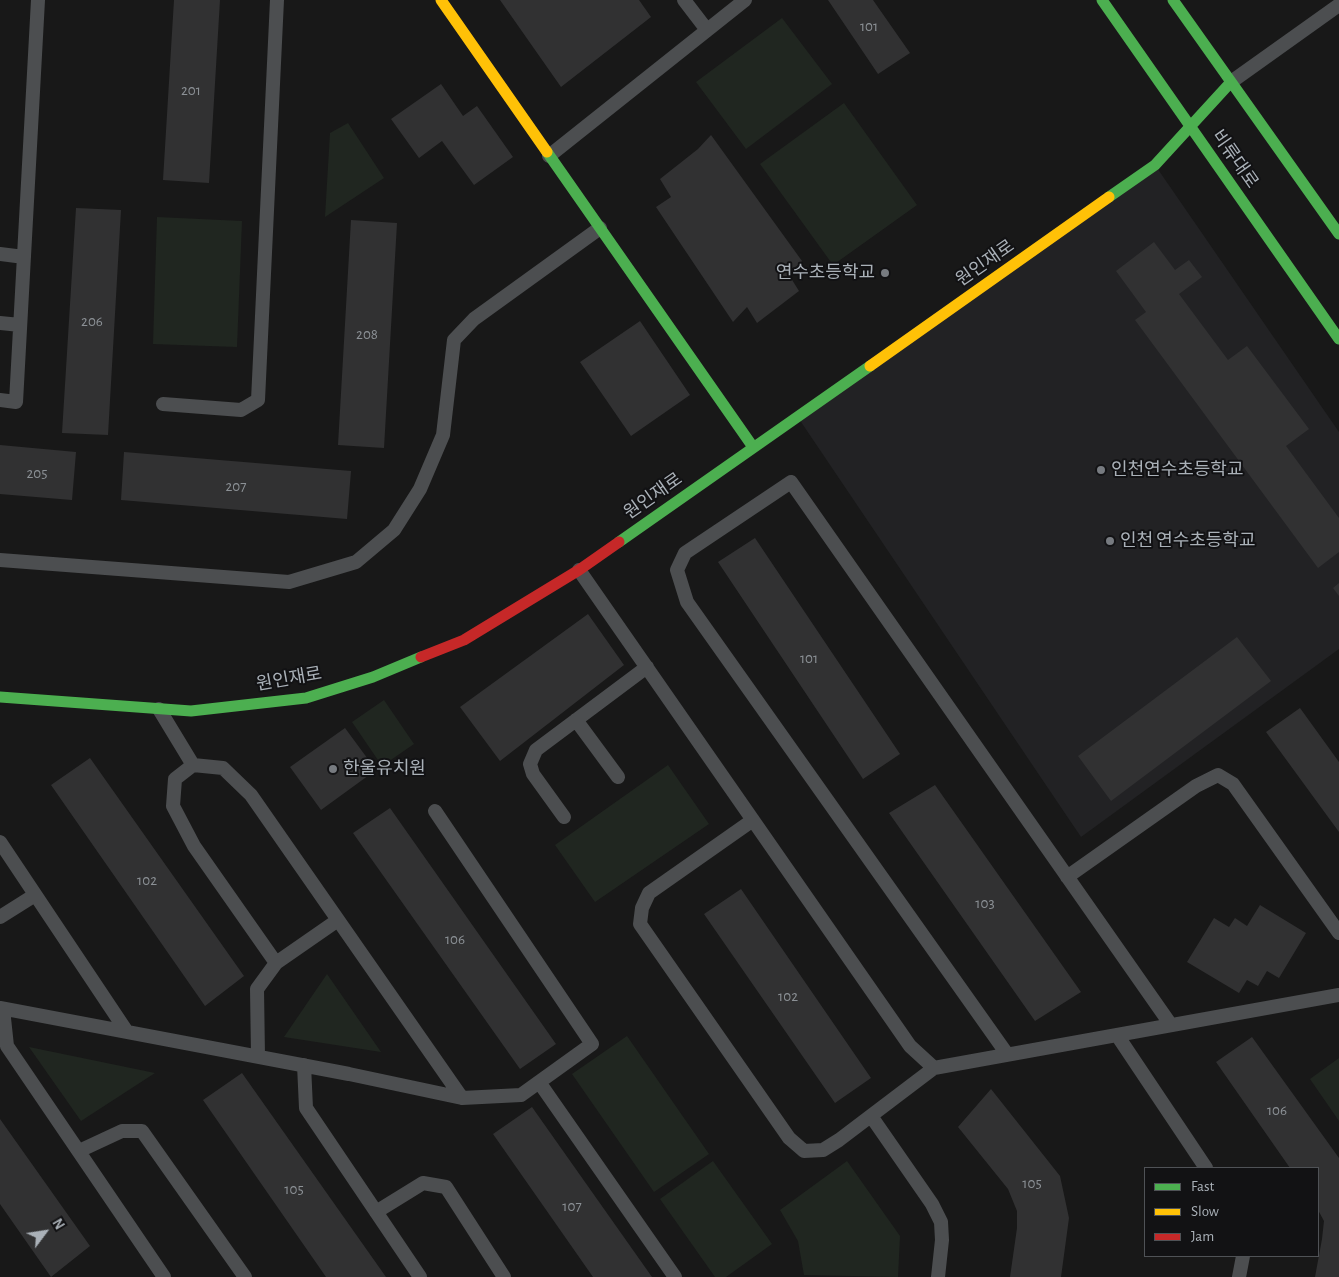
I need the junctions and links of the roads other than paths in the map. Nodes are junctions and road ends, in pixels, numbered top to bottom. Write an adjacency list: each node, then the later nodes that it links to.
1 (38, 0): 16 (lane)
2 (277, 0): 21 (lane)
3 (441, 0): 12 (main road)
4 (684, 0): 9 (lane)
5 (745, 0): 9 (lane)
6 (1102, 0): 11 (main road, 비류대로)
7 (1173, 0): 10 (main road)
8 (1339, 6): 10 (lane)
9 (707, 30): 12 (lane)
10 (1231, 82): 11 (main road, 원인재로); 14 (main road)
11 (1190, 126): 19 (main road, 비류대로); 22 (main road, 원인재로)
12 (549, 156): 13 (main road)
13 (600, 228): 22 (main road); 23 (lane)
14 (1339, 234)
15 (0, 254): 16 (lane)
16 (24, 257): 18 (lane)
17 (0, 323): 18 (lane)
18 (20, 325): 20 (lane)
19 (1339, 339)
20 (0, 400)
21 (162, 404)
22 (753, 447): 24 (main road, 원인재로)
23 (0, 560)
24 (579, 570): 25 (lane); 27 (main road, 원인재로)
25 (647, 668): 28 (lane); 33 (lane)
26 (0, 697): 27 (main road, 원인재로)
27 (159, 709): 29 (lane)
28 (576, 720): 30 (lane); 32 (lane)
29 (193, 765): 38 (lane); 40 (lane)
30 (618, 777)
31 (435, 811): 50 (lane)
32 (564, 817)
33 (752, 820): 49 (lane); 52 (lane)
34 (0, 842): 36 (lane)
35 (1067, 877): 39 (lane); 43 (lane); 46 (lane)
36 (35, 895): 37 (lane); 44 (lane)
37 (0, 917)
38 (338, 920): 40 (lane); 51 (lane)
39 (1339, 933)
40 (276, 963): 47 (lane)
41 (1339, 995): 43 (lane)
42 (1, 1008): 44 (lane); 53 (lane)
43 (1171, 1025): 45 (lane)
44 (127, 1032): 47 (lane)
45 (1117, 1035): 46 (lane); 54 (lane)
46 (1007, 1054): 49 (lane)
47 (258, 1056): 48 (lane)
48 (304, 1065): 51 (lane); 55 (lane)
49 (934, 1068): 52 (lane)
50 (539, 1082): 51 (lane); 61 (lane)
51 (462, 1098)
52 (871, 1116): 62 (lane)
53 (79, 1151): 57 (lane); 58 (lane)
54 (1205, 1167)
55 (376, 1212): 59 (lane); 60 (lane)
56 (1243, 1257): 63 (lane)
57 (164, 1277)
58 (245, 1277)
59 (420, 1277)
60 (504, 1277)
61 (675, 1277)
62 (938, 1277)
63 (1239, 1277)

